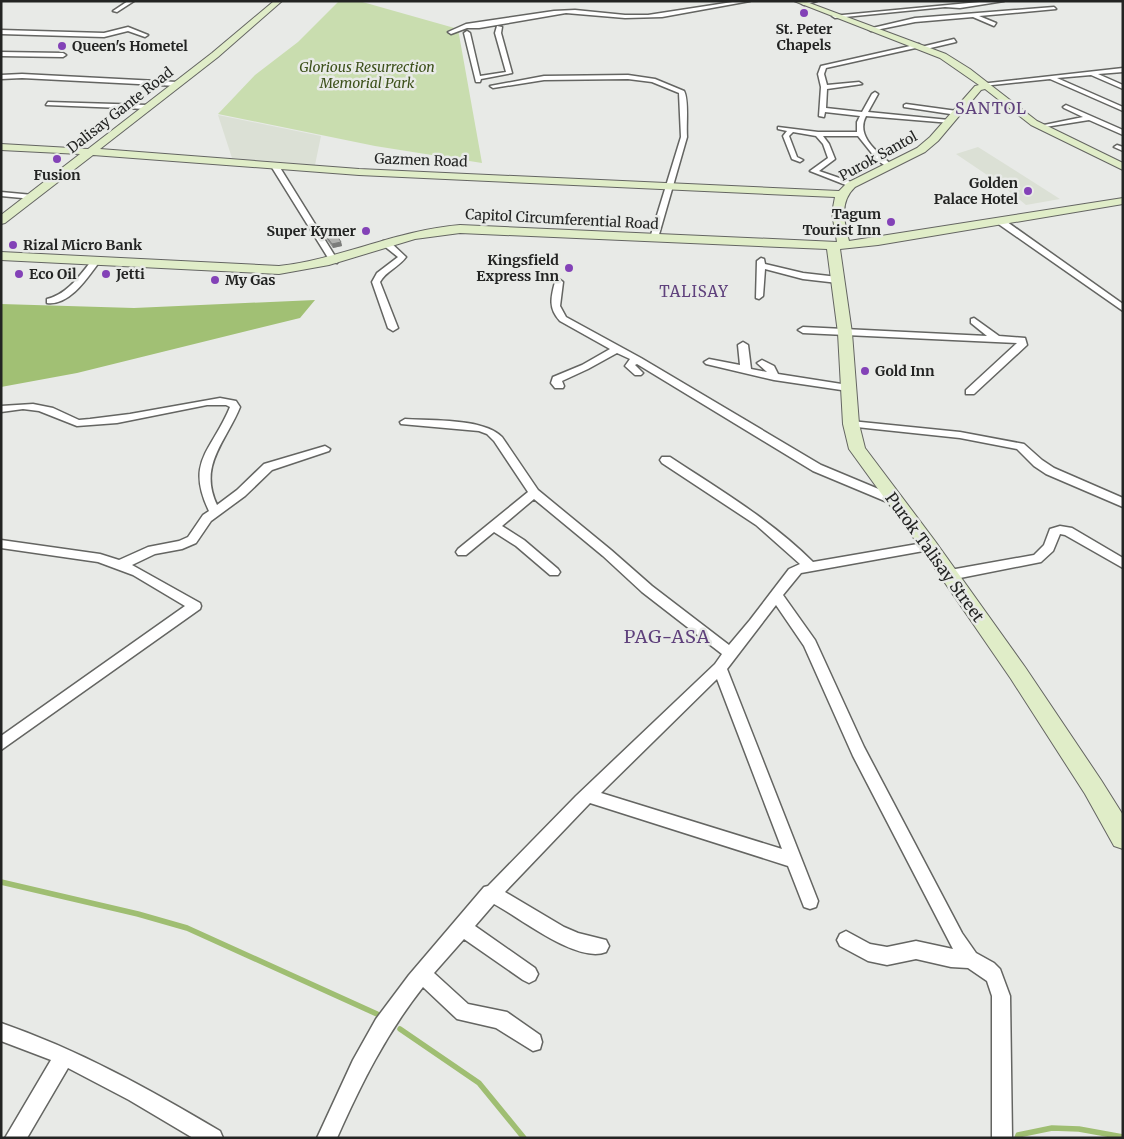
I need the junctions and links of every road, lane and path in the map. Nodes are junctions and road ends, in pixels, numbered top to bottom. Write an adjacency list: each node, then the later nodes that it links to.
1 (132, 1): 14 (street)
2 (279, 1): 38 (main road, Dalisay Gante Road)
3 (708, 1): 12 (street)
4 (748, 1): 12 (street)
5 (815, 1): 7 (street)
6 (1002, 1): 8 (street)
7 (800, 3): 18 (main road)
8 (946, 3): 18 (street)
9 (1114, 3): 10 (street)
10 (1122, 4)
11 (1029, 7): 15 (street)
12 (714, 8): 17 (street)
13 (1054, 8): 15 (street)
14 (116, 10)
15 (1006, 12): 16 (street)
16 (973, 14): 20 (street); 23 (street)
17 (534, 16): 19 (street); 21 (street)
18 (835, 16): 23 (main road)
19 (528, 24)
20 (994, 24)
21 (472, 26): 24 (street); 26 (street)
22 (514, 27): 24 (street)
23 (871, 29): 31 (main road)
24 (498, 30): 26 (street); 28 (street)
25 (1, 32): 29 (street)
26 (467, 32): 27 (street)
27 (482, 33)
28 (490, 33)
29 (145, 34)
30 (954, 41): 31 (street)
31 (921, 47): 40 (main road); 42 (street)
32 (1, 54): 33 (street)
33 (63, 55)
34 (1123, 70): 35 (street)
35 (1092, 74): 37 (street); 43 (street)
36 (1, 76): 38 (street)
37 (1051, 78): 40 (street); 49 (street)
38 (177, 84): 48 (main road, Dalisay Gante Road)
39 (860, 84): 42 (street)
40 (985, 85): 50 (main road, Purok Santol); 54 (main road)
41 (493, 86): 68 (street)
42 (824, 86): 51 (street)
43 (1123, 87)
44 (874, 94): 51 (street)
45 (48, 104): 48 (street)
46 (906, 106): 50 (street)
47 (1066, 106): 52 (street)
48 (147, 107): 61 (main road, Dalisay Gante Road)
49 (1123, 109)
50 (957, 112): 53 (main road, Purok Santol)
51 (864, 113): 53 (street); 59 (street)
52 (1089, 118): 54 (street); 57 (street)
53 (949, 122): 66 (main road, Purok Santol)
54 (1041, 126): 64 (main road)
55 (780, 128): 56 (street)
56 (791, 130): 58 (street); 62 (street)
57 (1123, 133)
58 (818, 134): 59 (street); 69 (street)
59 (860, 134): 66 (street)
60 (1, 147): 61 (street, Gazmen Road)
61 (90, 152): 65 (street, Gazmen Road); 72 (main road, Dalisay Gante Road)
62 (800, 160)
63 (1123, 160): 64 (street)
64 (1110, 162): 67 (main road)
65 (275, 166): 68 (street, Gazmen Road); 80 (street)
66 (889, 166): 69 (main road, Purok Santol)
67 (1123, 167)
68 (670, 184): 71 (street, Gazmen Road); 76 (street)
69 (851, 185): 71 (main road, Purok Santol)
70 (1, 194): 72 (street)
71 (840, 194): 78 (main road, Purok Santol)
72 (33, 197): 74 (main road, Dalisay Gante Road)
73 (1123, 201): 75 (main road, Capitol Circumferential Road)
74 (3, 219)
75 (1000, 221): 78 (main road, Capitol Circumferential Road); 86 (street)
76 (654, 238): 77 (main road, Capitol Circumferential Road); 78 (main road, Capitol Circumferential Road)
77 (386, 243): 80 (main road, Capitol Circumferential Road); 88 (street)
78 (838, 246): 82 (main road, Purok Talisay Street)
79 (1, 256): 81 (main road, Capitol Circumferential Road)
80 (334, 261): 81 (main road, Capitol Circumferential Road)
81 (96, 262): 85 (street)
82 (838, 280): 84 (street); 89 (main road, Purok Talisay Street)
83 (559, 282): 93 (street)
84 (759, 296)
85 (50, 301)
86 (1123, 308)
87 (974, 321): 90 (street)
88 (393, 328)
89 (845, 333): 90 (street); 91 (street); 101 (main road, Purok Talisay Street)
90 (996, 338): 102 (street)
91 (806, 342)
92 (743, 345): 97 (street)
93 (617, 348): 94 (street); 100 (street)
94 (638, 360): 98 (street); 109 (street)
95 (708, 362): 97 (street)
96 (762, 363): 99 (street)
97 (745, 369): 99 (street)
98 (638, 373)
99 (774, 377): 101 (street)
100 (559, 386)
101 (848, 388): 105 (main road, Purok Talisay Street)
102 (970, 392)
103 (1, 409): 111 (street)
104 (405, 422): 108 (street)
105 (851, 424): 109 (main road, Purok Talisay Street); 110 (street)
106 (324, 449): 111 (street)
107 (666, 460): 118 (street)
108 (534, 493): 112 (street); 122 (street)
109 (896, 501): 114 (main road, Purok Talisay Street)
110 (1123, 503)
111 (214, 512): 117 (street)
112 (494, 526): 115 (street); 119 (street)
113 (1, 544): 117 (street)
114 (929, 546): 118 (street); 120 (main road, Purok Talisay Street)
115 (462, 552)
116 (1123, 564): 120 (street)
117 (120, 566): 124 (street)
118 (810, 566): 121 (street)
119 (554, 572)
120 (950, 575): 126 (main road, Purok Talisay Street)
121 (776, 595): 122 (street); 133 (street)
122 (730, 653): 123 (street)
123 (720, 668): 125 (street); 127 (street)
124 (1, 744)
125 (589, 796): 127 (street); 128 (street)
126 (1123, 838)
127 (793, 860): 129 (street)
128 (490, 893): 130 (street); 132 (street)
129 (810, 901)
130 (462, 927): 134 (street); 135 (street)
131 (846, 940): 133 (street)
132 (600, 946)
133 (970, 959): 142 (street)
134 (422, 974): 137 (street); 141 (street)
135 (529, 974)
136 (1, 1032): 138 (street)
137 (534, 1042)
138 (64, 1057): 139 (street); 140 (street)
139 (15, 1138)
140 (213, 1138)
141 (327, 1138)
142 (1002, 1138)

